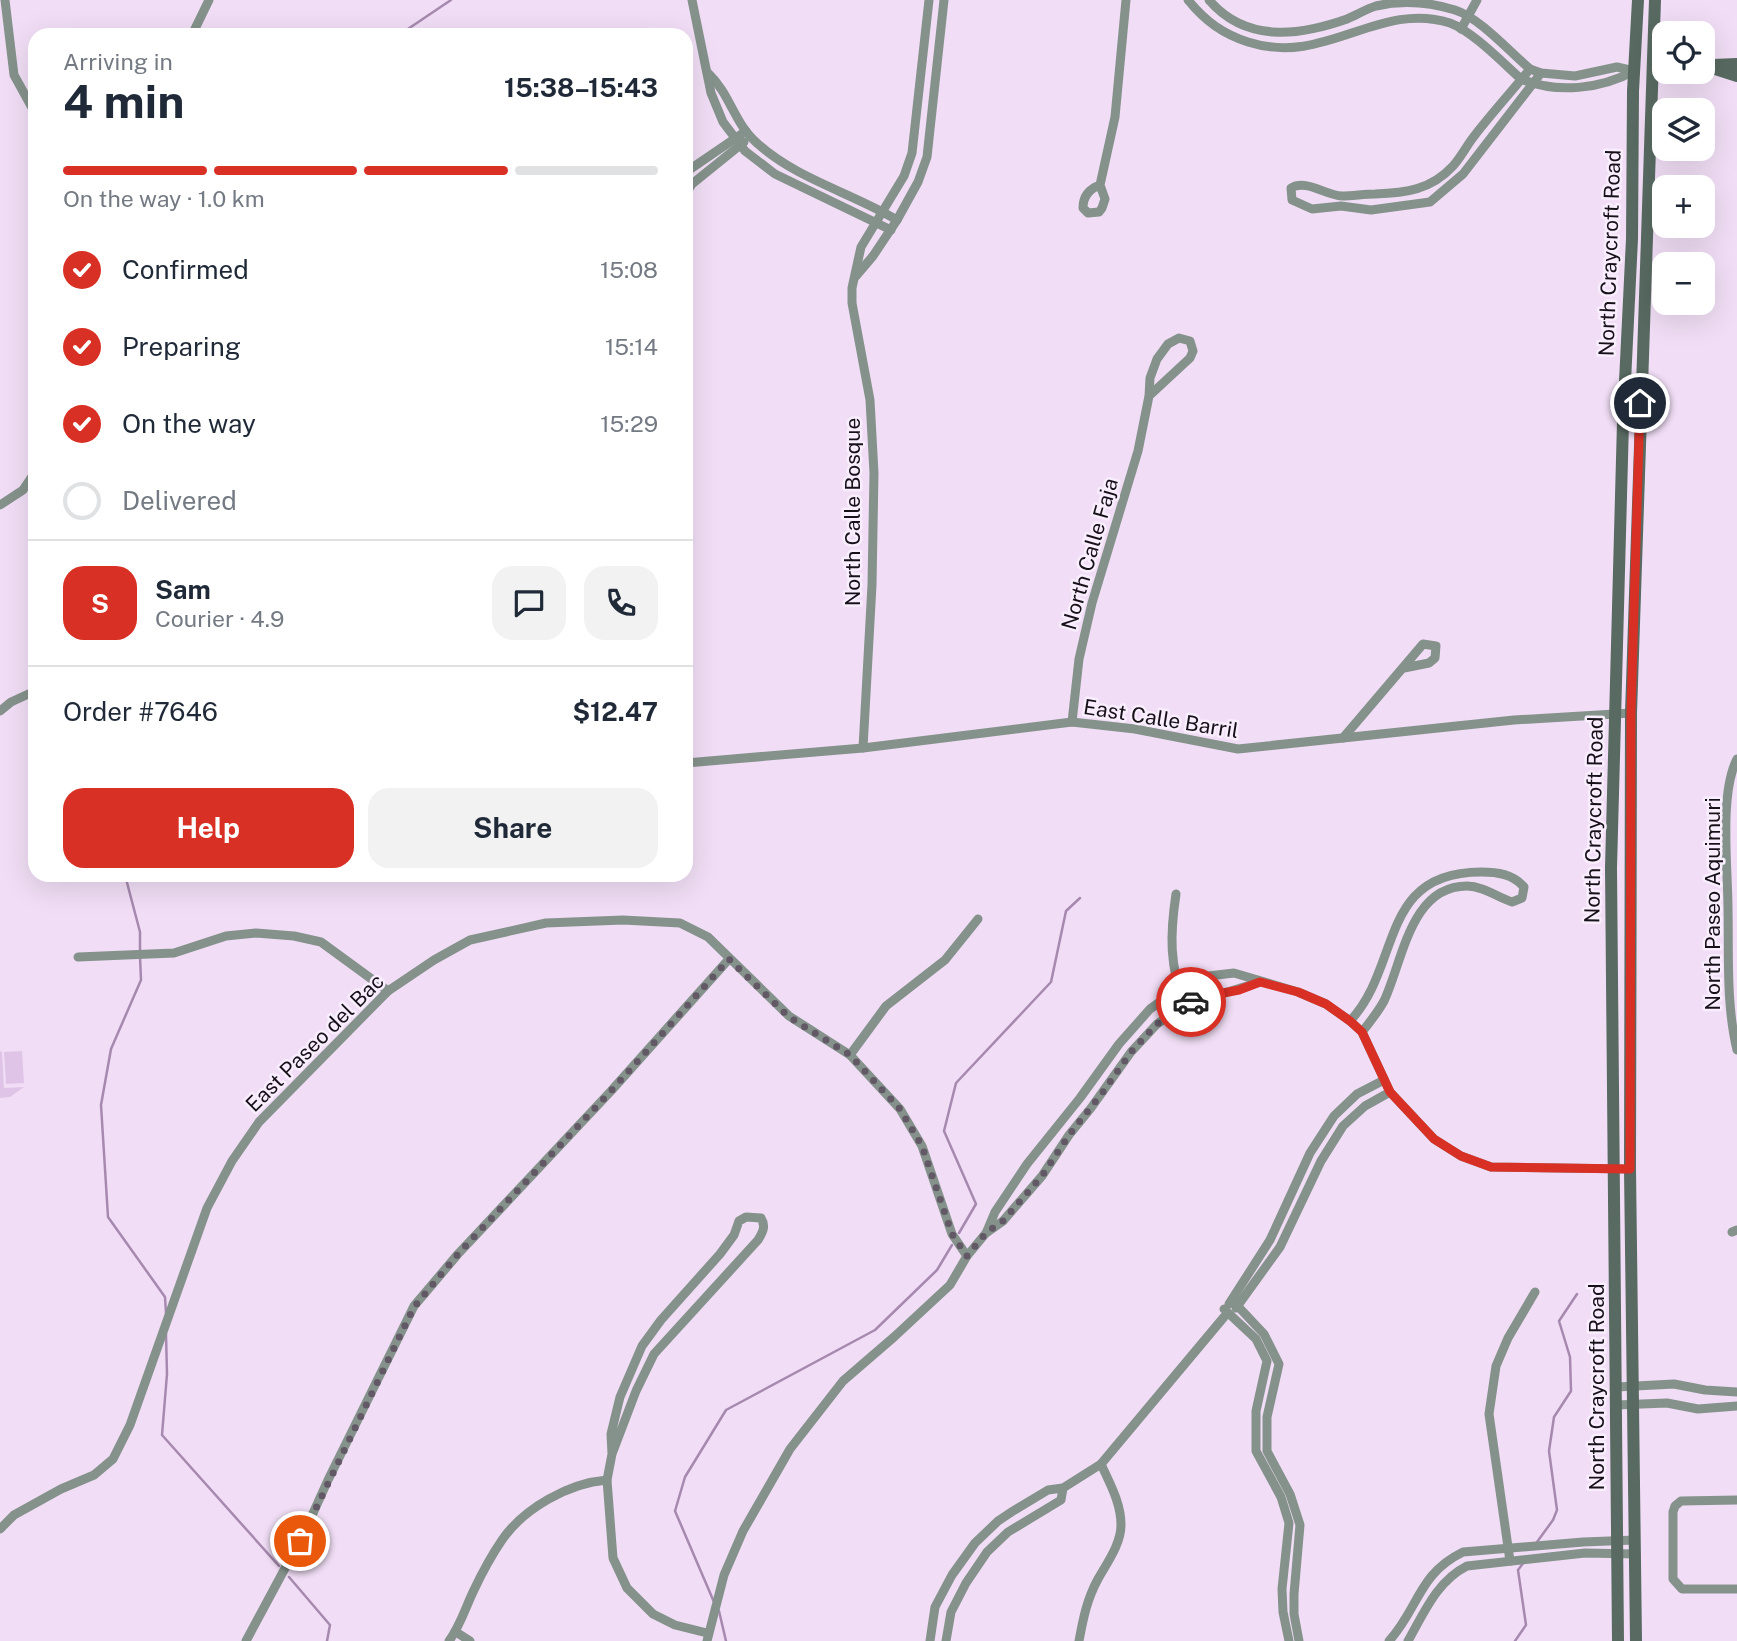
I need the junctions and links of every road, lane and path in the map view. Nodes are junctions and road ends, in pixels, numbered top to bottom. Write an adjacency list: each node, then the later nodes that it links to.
1 (5, 0): 34 (street)
2 (209, 0): 18 (street)
3 (692, 0): 28 (street)
4 (929, 0): 40 (street, North Calle Bosque)
5 (944, 0): 41 (street)
6 (1126, 0): 39 (street)
7 (1188, 0): 21 (street)
8 (1209, 0): 19 (street)
9 (1477, 0): 14 (street)
10 (1638, 0): 27 (main road, North Craycroft Road)
11 (1655, 0): 16 (main road, North Craycroft Road)
12 (1382, 5): 13 (street); 15 (street); 19 (street)
13 (1459, 6): 14 (street); 17 (street)
14 (1469, 16): 20 (street); 25 (street)
15 (1385, 20): 17 (street); 21 (street)
16 (1656, 21)
17 (1449, 23): 20 (street)
18 (195, 28)
19 (1257, 29): 21 (street)
20 (1461, 29): 31 (street)
21 (1253, 43)
22 (1737, 64): 23 (main road)
23 (1715, 65)
24 (1652, 68): 27 (main road)
25 (1530, 69): 29 (street); 31 (street)
26 (1715, 69): 30 (main road)
27 (1634, 71): 29 (street); 32 (street); 51 (main road, North Craycroft Road)
28 (708, 73): 35 (street); 36 (street)
29 (1541, 73): 32 (street)
30 (1737, 76)
31 (1521, 79): 32 (street); 32 (street)
32 (1532, 83)
33 (1657, 84): 52 (main road, North Craycroft Road)
34 (28, 100)
35 (748, 134): 36 (street); 40 (street)
36 (738, 141): 37 (street); 38 (street); 42 (street)
37 (693, 168)
38 (693, 183)
39 (1100, 186)
40 (883, 211): 41 (street); 42 (street, North Calle Bosque)
41 (897, 220): 43 (street)
42 (876, 223): 43 (street); 44 (street, North Calle Bosque)
43 (891, 230): 44 (street)
44 (855, 278): 55 (street, North Calle Bosque)
45 (1149, 396): 45 (street, North Calle Faja); 53 (street, North Calle Faja)
46 (28, 482): 47 (street)
47 (0, 505)
48 (1404, 668): 54 (street)
49 (28, 694): 50 (street)
50 (0, 711)
51 (1614, 713): 52 (street, East Calle Barril); 54 (street, East Calle Barril); 72 (main road, North Craycroft Road)
52 (1631, 713): 73 (main road, North Craycroft Road)
53 (1072, 722): 54 (street, East Calle Barril); 55 (street, East Calle Barril)
54 (1343, 738)
55 (863, 748): 57 (street, East Calle Barril)
56 (1737, 759): 68 (street, North Paseo Aquimuri)
57 (693, 762)
58 (1176, 894): 63 (street)
59 (978, 919): 69 (street)
60 (78, 957): 64 (street)
61 (729, 959): 64 (street, East Paseo del Bac); 69 (street, East Paseo del Bac); 101 (street)
62 (1260, 982): 63 (street); 65 (street); 66 (street)
63 (1178, 989): 65 (street); 76 (street)
64 (388, 991): 92 (street, East Paseo del Bac)
65 (1185, 1005): 76 (street)
66 (1350, 1021): 67 (street); 67 (street)
67 (1362, 1032): 70 (street)
68 (1737, 1050)
69 (850, 1055): 77 (street, East Paseo del Bac)
70 (1384, 1080): 71 (street); 74 (street)
71 (1390, 1092): 72 (street); 75 (street)
72 (1614, 1168): 73 (street); 82 (main road, North Craycroft Road)
73 (1630, 1169): 81 (main road, North Craycroft Road)
74 (1295, 1186): 75 (street); 79 (street)
75 (1305, 1195): 79 (street)
76 (986, 1233): 77 (street)
77 (967, 1256): 100 (street)
78 (1535, 1292): 95 (street)
79 (1235, 1302): 80 (street); 108 (street)
80 (1226, 1314): 88 (street); 107 (street)
81 (1634, 1386): 82 (street); 83 (street); 84 (main road, North Craycroft Road)
82 (1618, 1387): 85 (main road, North Craycroft Road)
83 (1737, 1392)
84 (1633, 1404): 85 (street); 86 (street); 93 (main road, North Craycroft Road)
85 (1617, 1405): 94 (main road, North Craycroft Road)
86 (1737, 1406)
87 (612, 1454): 87 (street); 89 (street)
88 (1101, 1464): 90 (street); 106 (street)
89 (607, 1480): 99 (street); 100 (street)
90 (1063, 1488): 104 (street); 105 (street)
91 (1737, 1500): 98 (street)
92 (0, 1529)
93 (1635, 1540): 94 (street); 96 (main road, North Craycroft Road)
94 (1617, 1547): 95 (street); 96 (street); 97 (street); 111 (main road, North Craycroft Road)
95 (1507, 1548): 97 (street); 109 (street)
96 (1636, 1554): 112 (main road, North Craycroft Road)
97 (1510, 1561): 110 (street)
98 (1737, 1589)
99 (456, 1632): 102 (street); 103 (street)
100 (707, 1637)
101 (246, 1641)
102 (449, 1641)
103 (470, 1641)
104 (930, 1641)
105 (946, 1641)
106 (1079, 1641)
107 (1289, 1641)
108 (1299, 1641)
109 (1389, 1641)
110 (1408, 1641)
111 (1618, 1641)
112 (1636, 1641)

